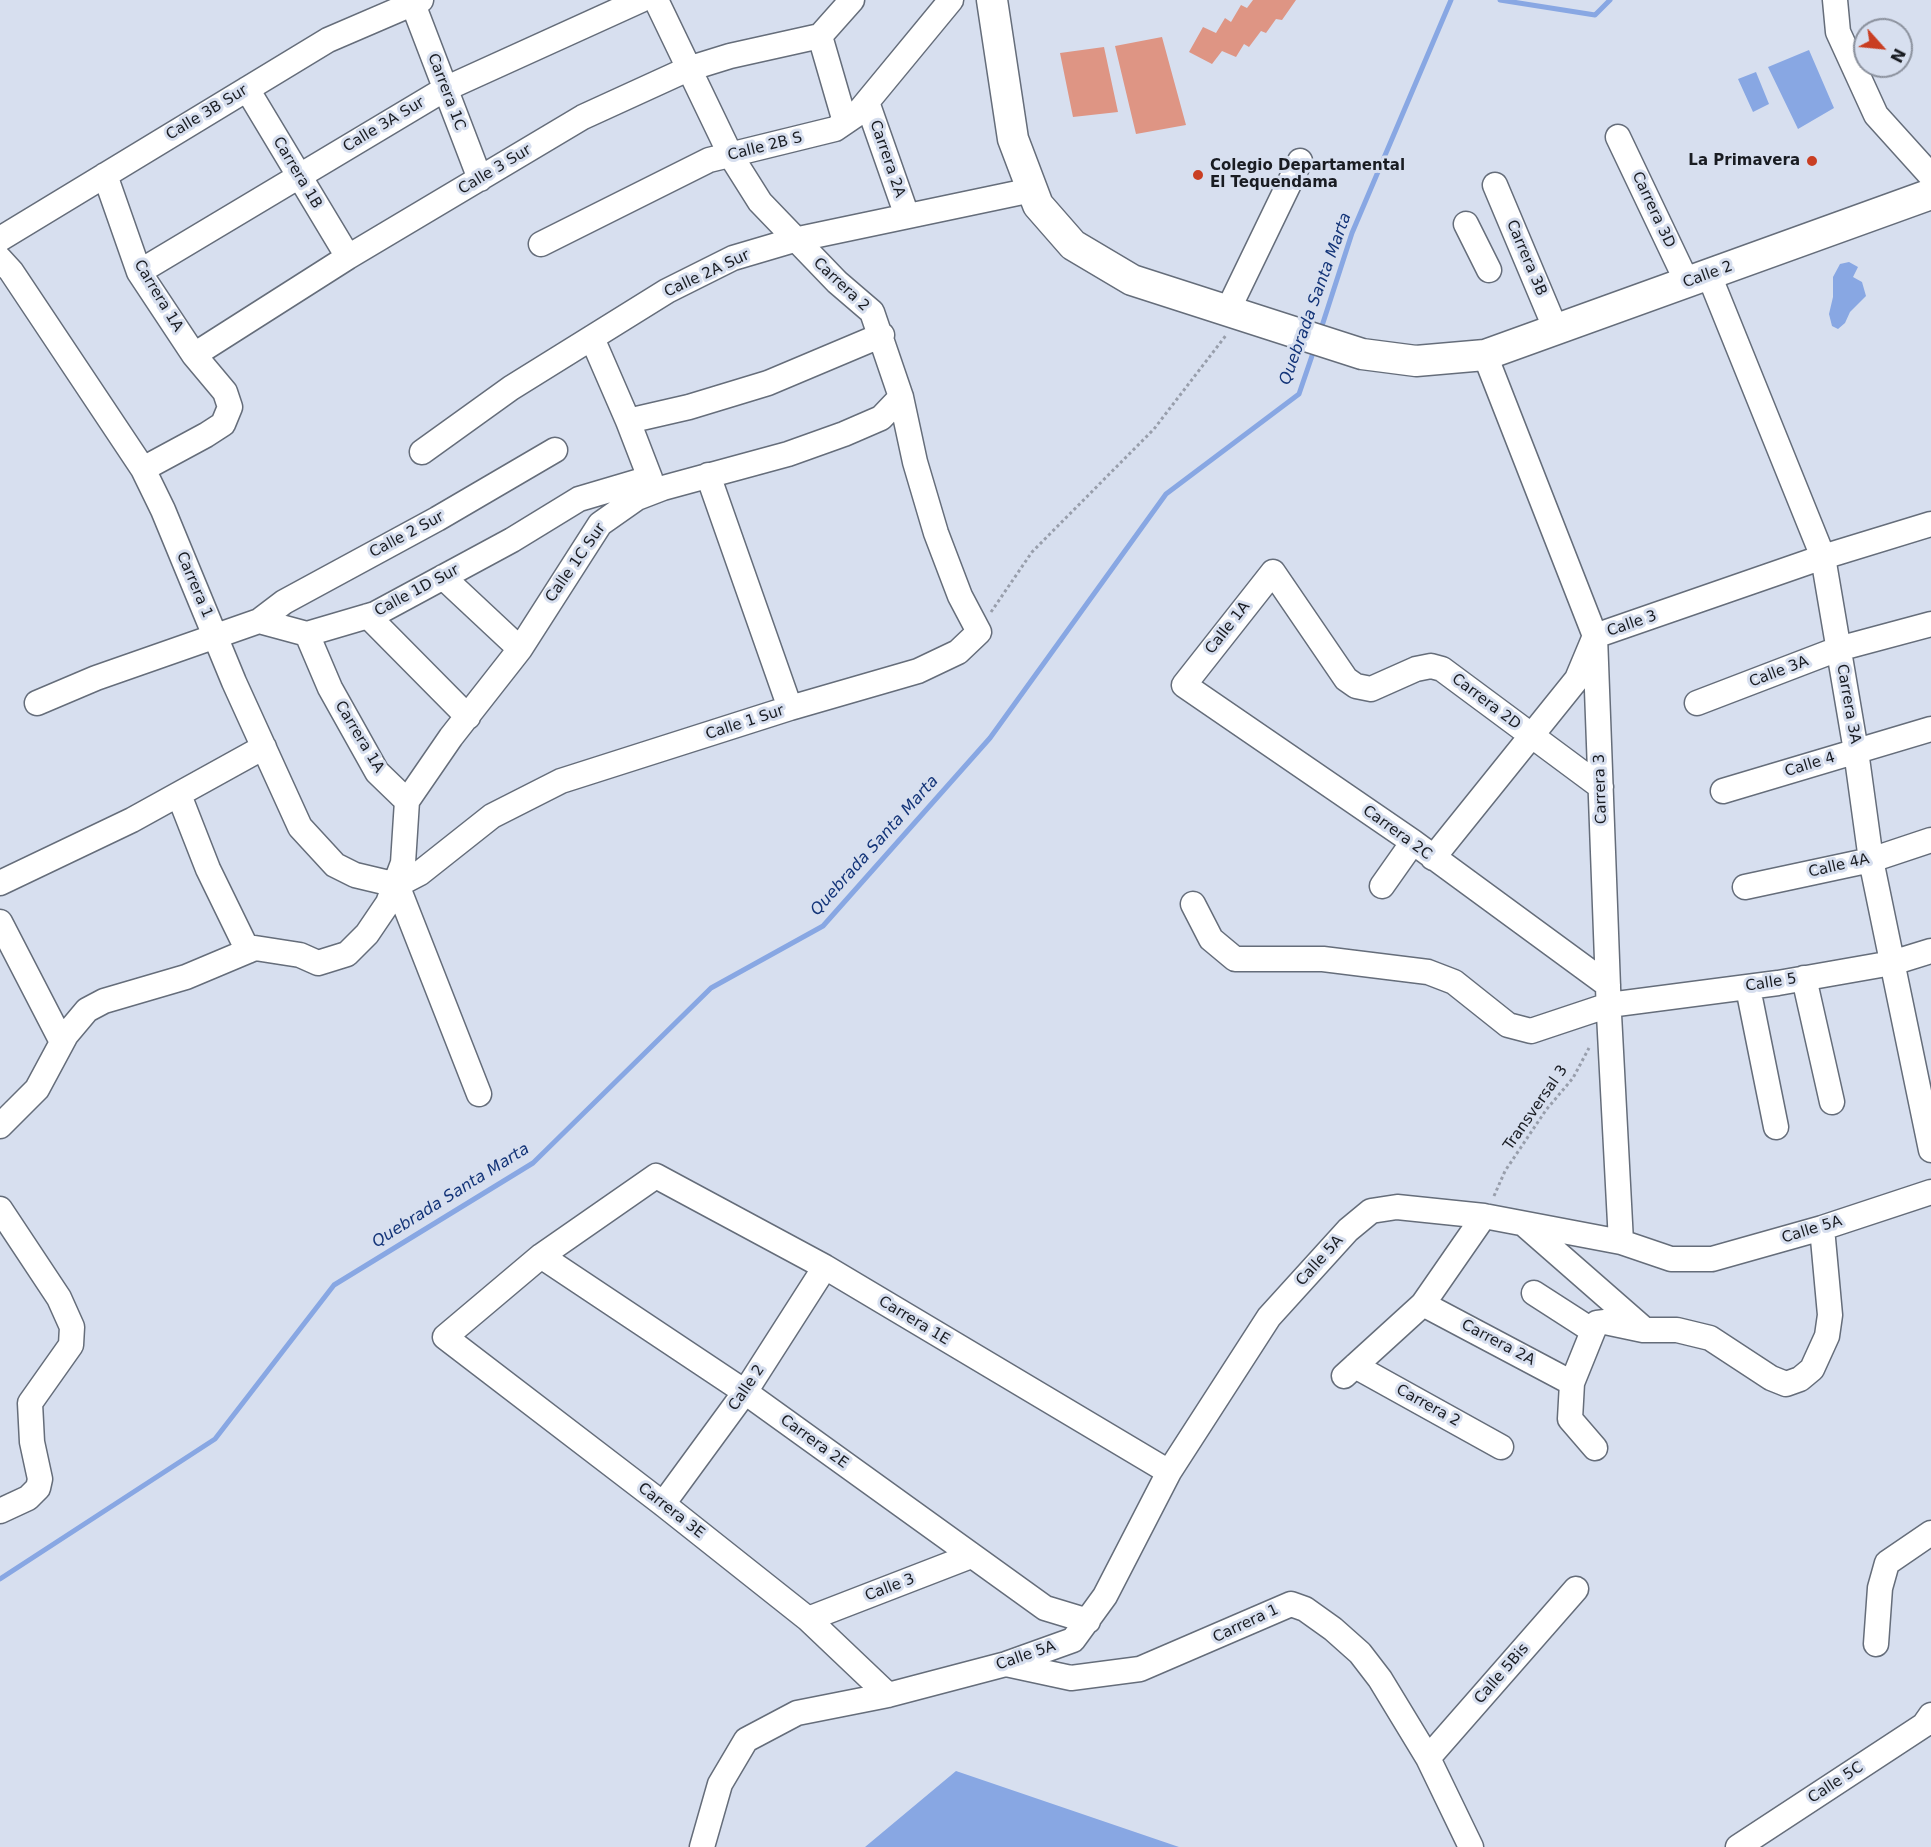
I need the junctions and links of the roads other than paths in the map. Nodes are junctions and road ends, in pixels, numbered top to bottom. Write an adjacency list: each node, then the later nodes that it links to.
1 (641, 0): 11 (street, Calle 3A Sur)
2 (656, 0): 9 (street, Carrera 2)
3 (852, 0): 8 (street)
4 (951, 0): 12 (street, Calle 2B S)
5 (992, 0): 22 (main road, Calle 2)
6 (1835, 0): 19 (street)
7 (417, 2): 10 (street, Calle 3B Sur); 11 (street, Carrera 1C)
8 (820, 36): 9 (street, Calle 3 Sur); 13 (street, Carrera 2A)
9 (688, 69): 15 (street, Carrera 2); 20 (street, Calle 3 Sur)
10 (247, 89): 17 (street, Calle 3B Sur); 18 (street, Carrera 1B)
11 (445, 89): 18 (street, Calle 3A Sur); 20 (street, Carrera 1C)
12 (867, 102): 13 (street, Calle 2B S); 24 (street, Carrera 2A)
13 (845, 122): 15 (street, Calle 2B S)
14 (1618, 137): 33 (street, Carrera 3D)
15 (731, 156): 28 (street, Carrera 2); 29 (street, Calle 2B S)
16 (1300, 160): 34 (street)
17 (105, 175): 27 (street, Calle 3B Sur); 32 (street, Carrera 1A)
18 (298, 176): 30 (street, Carrera 1B); 32 (street, Calle 3A Sur)
19 (1931, 176)
20 (480, 179): 30 (street, Calle 3 Sur)
21 (1495, 185): 26 (street, Carrera 3B)
22 (1032, 190): 24 (street, Calle 2A Sur); 34 (main road, Calle 2)
23 (1931, 194): 33 (main road, Calle 2)
24 (907, 216): 28 (street, Calle 2A Sur)
25 (1466, 224): 26 (street)
26 (1515, 234): 35 (street, Carrera 3B)
27 (0, 239)
28 (794, 240): 36 (street, Carrera 2); 37 (street, Calle 2A Sur)
29 (541, 244)
30 (348, 257): 38 (street, Calle 3 Sur)
31 (0, 259): 44 (street, Carrera 1)
32 (139, 272): 38 (street, Carrera 1A)
33 (1698, 279): 35 (main road, Calle 2); 48 (street, Carrera 3A)
34 (1234, 314): 39 (main road, Calle 2)
35 (1556, 330): 39 (main road, Calle 2)
36 (882, 335): 40 (street, Carrera 2); 41 (street)
37 (592, 338): 41 (street); 43 (street, Calle 2A Sur)
38 (194, 355): 44 (street, Carrera 1A)
39 (1485, 355): 57 (street, Carrera 3)
40 (901, 397): 45 (street, Calle 1C Sur); 54 (street, Carrera 2)
41 (628, 421): 46 (street)
42 (555, 450): 52 (street, Calle 2 Sur)
43 (422, 452)
44 (143, 469): 56 (street, Carrera 1)
45 (708, 475): 46 (street, Calle 1C Sur); 63 (street)
46 (651, 485): 50 (street, Calle 1D Sur); 58 (street, Calle 1C Sur)
47 (1931, 524): 48 (street, Calle 3)
48 (1823, 557): 57 (street, Calle 3); 59 (street, Carrera 3A)
49 (1273, 572): 60 (street, Calle 1A); 66 (street, Carrera 2D)
50 (443, 577): 51 (street, Calle 1D Sur); 58 (street)
51 (368, 616): 55 (street, Calle 1D Sur); 64 (street)
52 (259, 621): 55 (street); 56 (street)
53 (1931, 624): 59 (street, Calle 3A)
54 (979, 632): 63 (street, Calle 1 Sur)
55 (307, 634): 72 (street, Carrera 1A)
56 (215, 636): 61 (street); 67 (street, Carrera 1)
57 (1595, 636): 66 (street, Calle 3); 69 (street, Carrera 3)
58 (520, 649): 64 (street, Calle 1C Sur)
59 (1838, 650): 62 (street, Calle 3A); 68 (street, Carrera 3A)
60 (1184, 685): 74 (street, Carrera 2C)
61 (37, 703)
62 (1697, 704)
63 (790, 708): 78 (street, Calle 1 Sur)
64 (468, 717): 72 (street, Calle 1C Sur)
65 (1931, 729): 68 (street, Calle 4)
66 (1531, 735): 69 (street, Carrera 2D); 75 (street, Calle 3)
67 (264, 747): 71 (street); 78 (street, Carrera 1)
68 (1856, 751): 70 (street, Calle 4); 76 (street, Carrera 3A)
69 (1601, 787): 88 (street, Carrera 3)
70 (1723, 791)
71 (179, 795): 77 (street); 83 (street)
72 (407, 801): 78 (street)
73 (1931, 840): 76 (street, Calle 4A)
74 (1413, 842): 75 (street, Carrera 2C); 79 (street)
75 (1432, 858): 88 (street, Carrera 2C)
76 (1871, 860): 80 (street, Calle 4A); 85 (street, Carrera 3A)
77 (0, 883)
78 (397, 885): 83 (street); 90 (street)
79 (1382, 886)
80 (1745, 887)
81 (1193, 904): 88 (street, Calle 5)
82 (0, 922): 89 (street)
83 (248, 951): 89 (street)
84 (1931, 951): 85 (street, Calle 5)
85 (1892, 963): 86 (street, Calle 5); 94 (street, Carrera 3A)
86 (1804, 978): 87 (street, Calle 5); 91 (street)
87 (1748, 988): 88 (street, Calle 5); 93 (street)
88 (1609, 1001): 100 (street, Carrera 3)
89 (62, 1042): 92 (street)
90 (479, 1094)
91 (1832, 1102)
92 (0, 1126)
93 (1776, 1127)
94 (1931, 1150)
95 (1931, 1192): 99 (street, Calle 5A)
96 (0, 1209): 113 (street)
97 (1484, 1216): 98 (street, Calle 5A); 104 (street); 111 (street, Calle 5A)
98 (1525, 1225): 100 (street, Calle 5A); 105 (street)
99 (1822, 1228): 100 (street, Calle 5A); 105 (street)
100 (1621, 1242)
101 (541, 1256): 102 (street, Carrera 1E); 108 (street, Carrera 2E); 112 (street, Carrera 3E)
102 (825, 1267): 108 (street, Calle 2); 111 (street, Carrera 1E)
103 (1534, 1293): 106 (street)
104 (1424, 1304): 107 (street, Carrera 2A); 109 (street, Carrera 2)
105 (1646, 1330): 106 (street)
106 (1593, 1331): 107 (street)
107 (1572, 1383): 110 (street)
108 (745, 1392): 112 (street, Calle 2); 115 (street, Carrera 2E)
109 (1501, 1447)
110 (1595, 1448)
111 (1169, 1472): 118 (street, Calle 5A)
112 (663, 1504): 117 (street, Carrera 3E)
113 (0, 1511)
114 (1931, 1533): 119 (street)
115 (971, 1556): 117 (street, Calle 3); 118 (street, Carrera 2E)
116 (1576, 1589): 123 (street, Calle 5Bis)
117 (808, 1619): 121 (street, Carrera 3E)
118 (1088, 1621): 120 (street, Calle 5A)
119 (1876, 1644)
120 (1006, 1664): 121 (street, Calle 5A); 123 (street, Carrera 1)
121 (888, 1695): 125 (street, Calle 5A)
122 (1929, 1724): 126 (street, Calle 5C)
123 (1428, 1758): 124 (street, Carrera 1)
124 (1469, 1844)
125 (702, 1847)
126 (1738, 1847)

